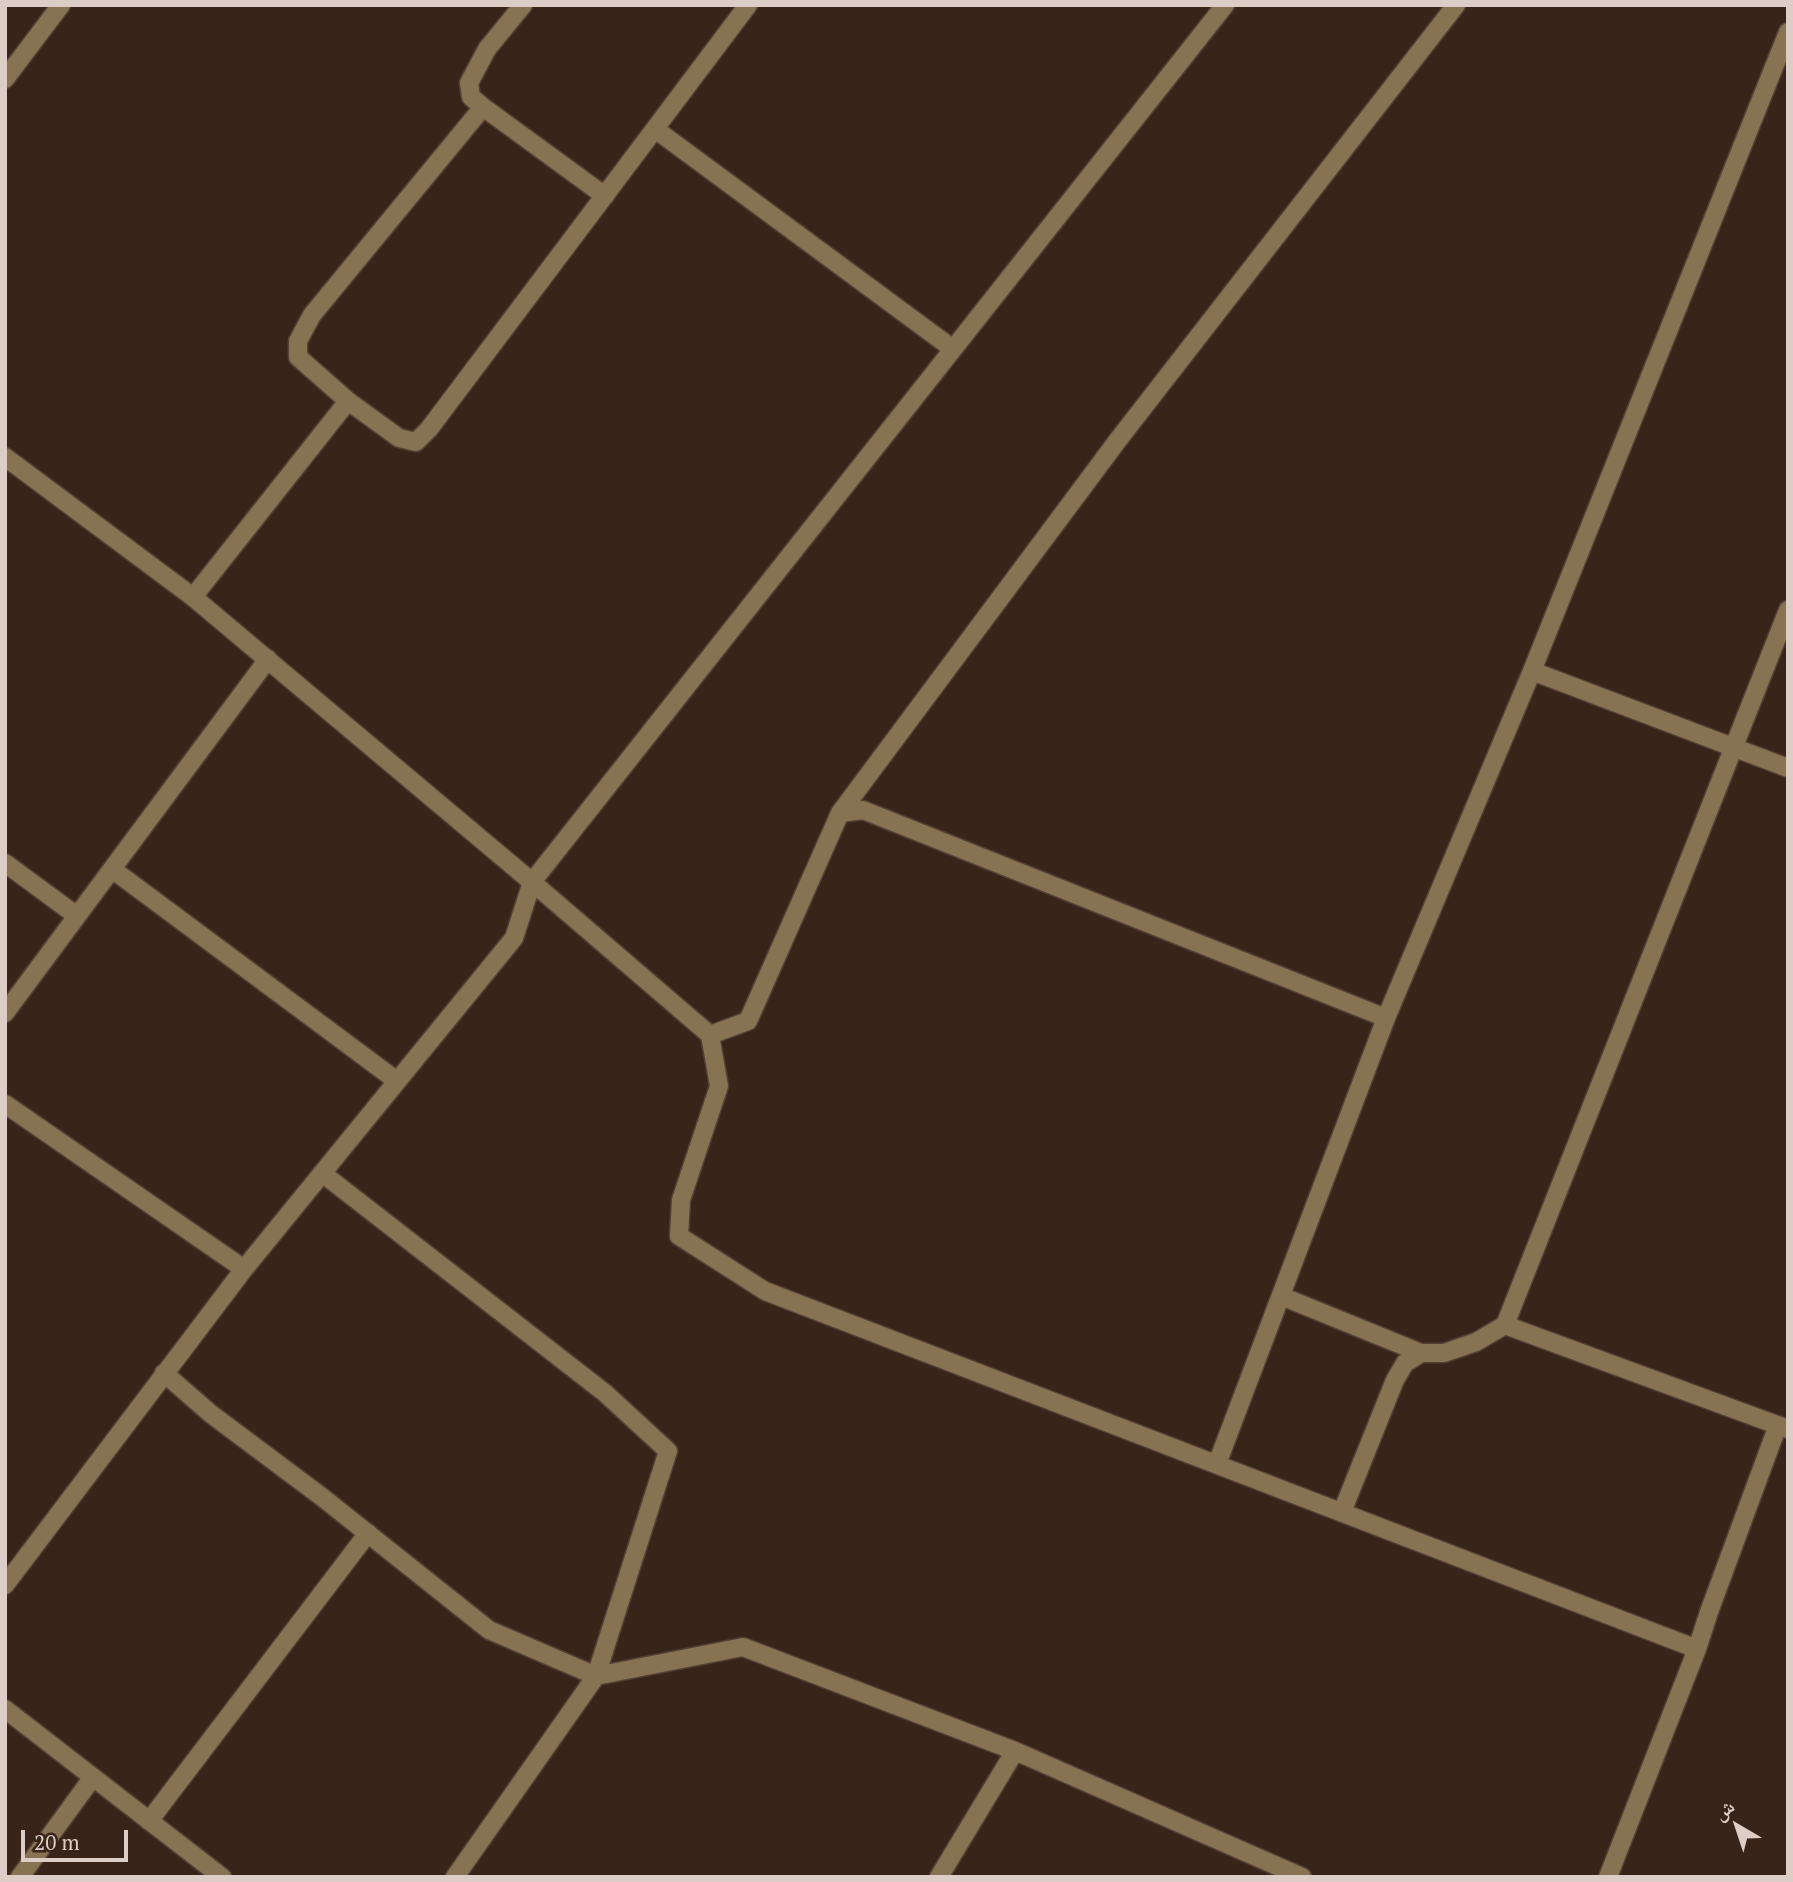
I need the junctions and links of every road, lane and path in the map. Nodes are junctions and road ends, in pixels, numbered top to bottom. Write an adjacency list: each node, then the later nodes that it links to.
1 (61, 5): 7 (street)
2 (523, 5): 8 (street)
3 (748, 5): 9 (street)
4 (1225, 5): 11 (street)
5 (1456, 5): 20 (street)
6 (1788, 32): 17 (street)
7 (5, 79)
8 (483, 107): 10 (street); 12 (street)
9 (654, 129): 10 (street); 11 (street)
10 (605, 196): 12 (street)
11 (953, 349): 23 (street)
12 (348, 401): 14 (street)
13 (5, 457): 14 (street)
14 (193, 597): 16 (street)
15 (1788, 610): 18 (street)
16 (268, 659): 22 (street); 23 (street)
17 (1532, 671): 18 (street); 26 (street)
18 (1732, 747): 19 (street); 33 (street)
19 (1788, 768)
20 (840, 813): 26 (street); 27 (street)
21 (5, 863): 24 (street)
22 (112, 869): 24 (street); 28 (street)
23 (532, 882): 27 (street); 28 (street)
24 (77, 916): 25 (street)
25 (5, 1013)
26 (1386, 1018): 32 (street)
27 (710, 1035): 37 (street)
28 (397, 1081): 30 (street)
29 (5, 1104): 31 (street)
30 (322, 1173): 31 (street); 42 (street)
31 (244, 1269): 35 (street)
32 (1281, 1296): 34 (street); 37 (street)
33 (1505, 1325): 34 (street); 36 (street)
34 (1421, 1353): 38 (street)
35 (164, 1373): 39 (street); 40 (street)
36 (1783, 1427): 41 (street)
37 (1217, 1464): 38 (street)
38 (1342, 1513): 41 (street)
39 (368, 1534): 42 (street); 46 (street)
40 (5, 1585)
41 (1697, 1649): 52 (street)
42 (596, 1676): 44 (street); 49 (street)
43 (5, 1709): 45 (street)
44 (1015, 1751): 50 (street); 51 (street)
45 (93, 1777): 46 (street); 47 (street)
46 (149, 1821): 48 (street)
47 (20, 1877)
48 (222, 1877)
49 (455, 1877)
50 (939, 1877)
51 (1302, 1877)
52 (1608, 1877)

